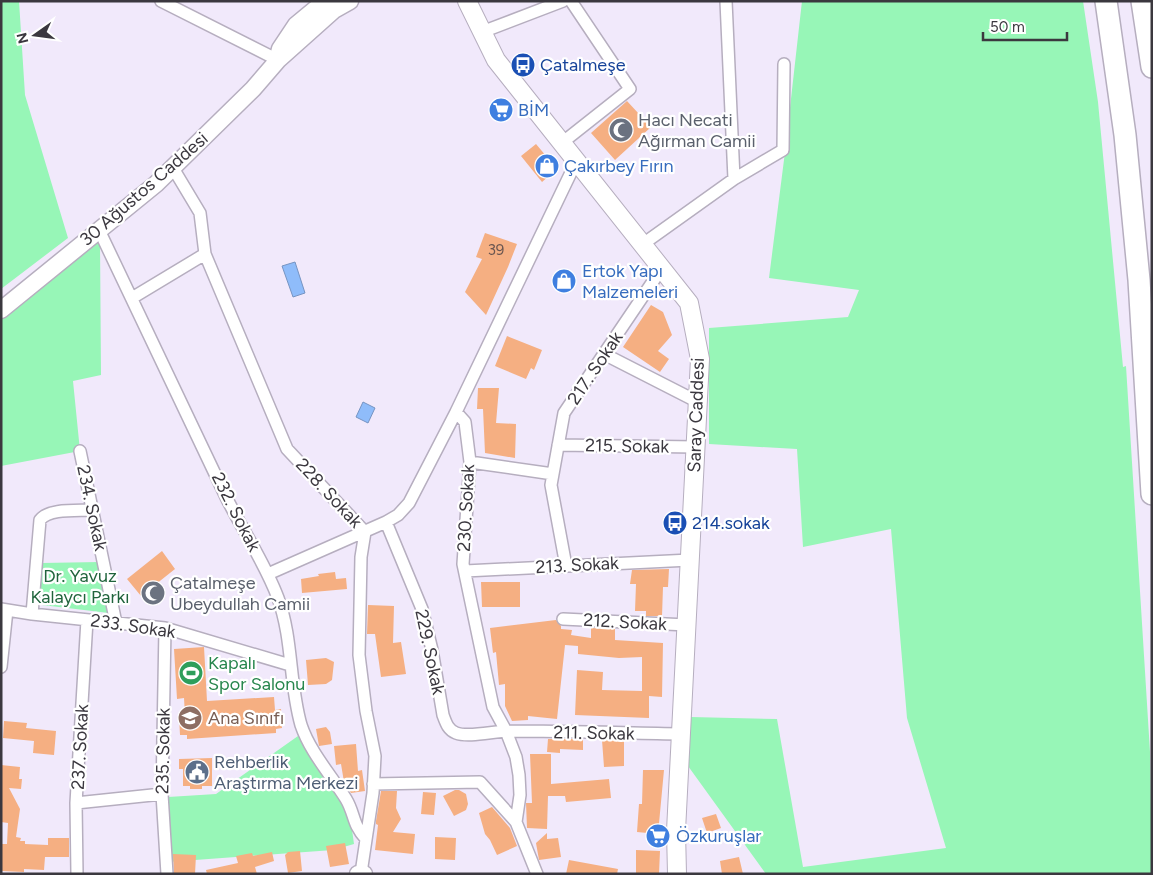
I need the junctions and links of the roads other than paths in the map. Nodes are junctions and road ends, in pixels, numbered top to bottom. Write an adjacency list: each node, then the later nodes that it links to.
1 (161, 1): 11 (street)
2 (324, 1): 11 (main road, 30 Ağustos Caddesi)
3 (350, 1): 11 (main road, 30 Ağustos Caddesi)
4 (468, 1): 10 (main road, Saray Caddesi)
5 (563, 1): 10 (street)
6 (572, 1): 14 (street)
7 (726, 1): 17 (street)
8 (1106, 1): 32 (highway)
9 (1142, 1): 13 (highway)
10 (482, 32): 14 (main road, Saray Caddesi)
11 (278, 60): 16 (main road, 30 Ağustos Caddesi)
12 (784, 64): 17 (street)
13 (1152, 67)
14 (563, 142): 15 (main road, Saray Caddesi)
15 (577, 160): 19 (main road, Saray Caddesi); 26 (street)
16 (173, 168): 18 (main road, 30 Ağustos Caddesi); 20 (street, 228. Sokak)
17 (734, 179): 19 (street)
18 (99, 230): 22 (street, 232. Sokak); 23 (main road, 30 Ağustos Caddesi)
19 (643, 244): 21 (main road, Saray Caddesi)
20 (205, 254): 22 (street); 35 (street, 228. Sokak)
21 (662, 268): 24 (street, 217. Sokak); 25 (main road, Saray Caddesi)
22 (132, 298): 39 (street, 232. Sokak)
23 (1, 310)
24 (604, 354): 25 (street); 27 (street, 217. Sokak)
25 (698, 402): 28 (main road, Saray Caddesi)
26 (456, 412): 30 (street, 230. Sokak); 34 (street)
27 (558, 445): 28 (street, 215. Sokak); 31 (street, 217. Sokak)
28 (696, 447): 36 (main road, Saray Caddesi)
29 (80, 451): 33 (street, 234. Sokak)
30 (470, 462): 31 (street); 38 (street, 230. Sokak)
31 (553, 474): 37 (street, 217. Sokak)
32 (1152, 494)
33 (92, 510): 41 (street); 44 (street, 234. Sokak)
34 (386, 522): 35 (street); 49 (street, 229. Sokak)
35 (365, 532): 39 (street); 51 (street, 228. Sokak)
36 (690, 560): 37 (street, 213. Sokak); 45 (main road, Saray Caddesi)
37 (566, 566): 38 (street, 213. Sokak)
38 (465, 571): 49 (street, 230. Sokak)
39 (268, 574): 47 (street, 232. Sokak)
40 (4, 610): 41 (street, 233. Sokak); 48 (street)
41 (32, 614): 43 (street, 233. Sokak)
42 (563, 619): 45 (street, 212. Sokak)
43 (87, 620): 44 (street, 233. Sokak); 53 (street, 237. Sokak)
44 (116, 623): 46 (street, 233. Sokak)
45 (687, 625): 50 (main road, Saray Caddesi)
46 (165, 628): 47 (street, 233. Sokak); 52 (street, 235. Sokak)
47 (290, 665): 55 (street, 232. Sokak)
48 (1, 667)
49 (506, 731): 50 (street, 211. Sokak); 54 (street, 230. Sokak)
50 (681, 734): 60 (main road, Saray Caddesi)
51 (373, 784): 54 (street); 55 (street, 228. Sokak)
52 (162, 794): 53 (street); 57 (street, 235. Sokak)
53 (76, 803): 56 (street, 237. Sokak)
54 (516, 822): 59 (street)
55 (366, 840): 58 (street, 228. Sokak)
56 (77, 874)
57 (167, 874)
58 (361, 874)
59 (537, 874)
60 (677, 874)

